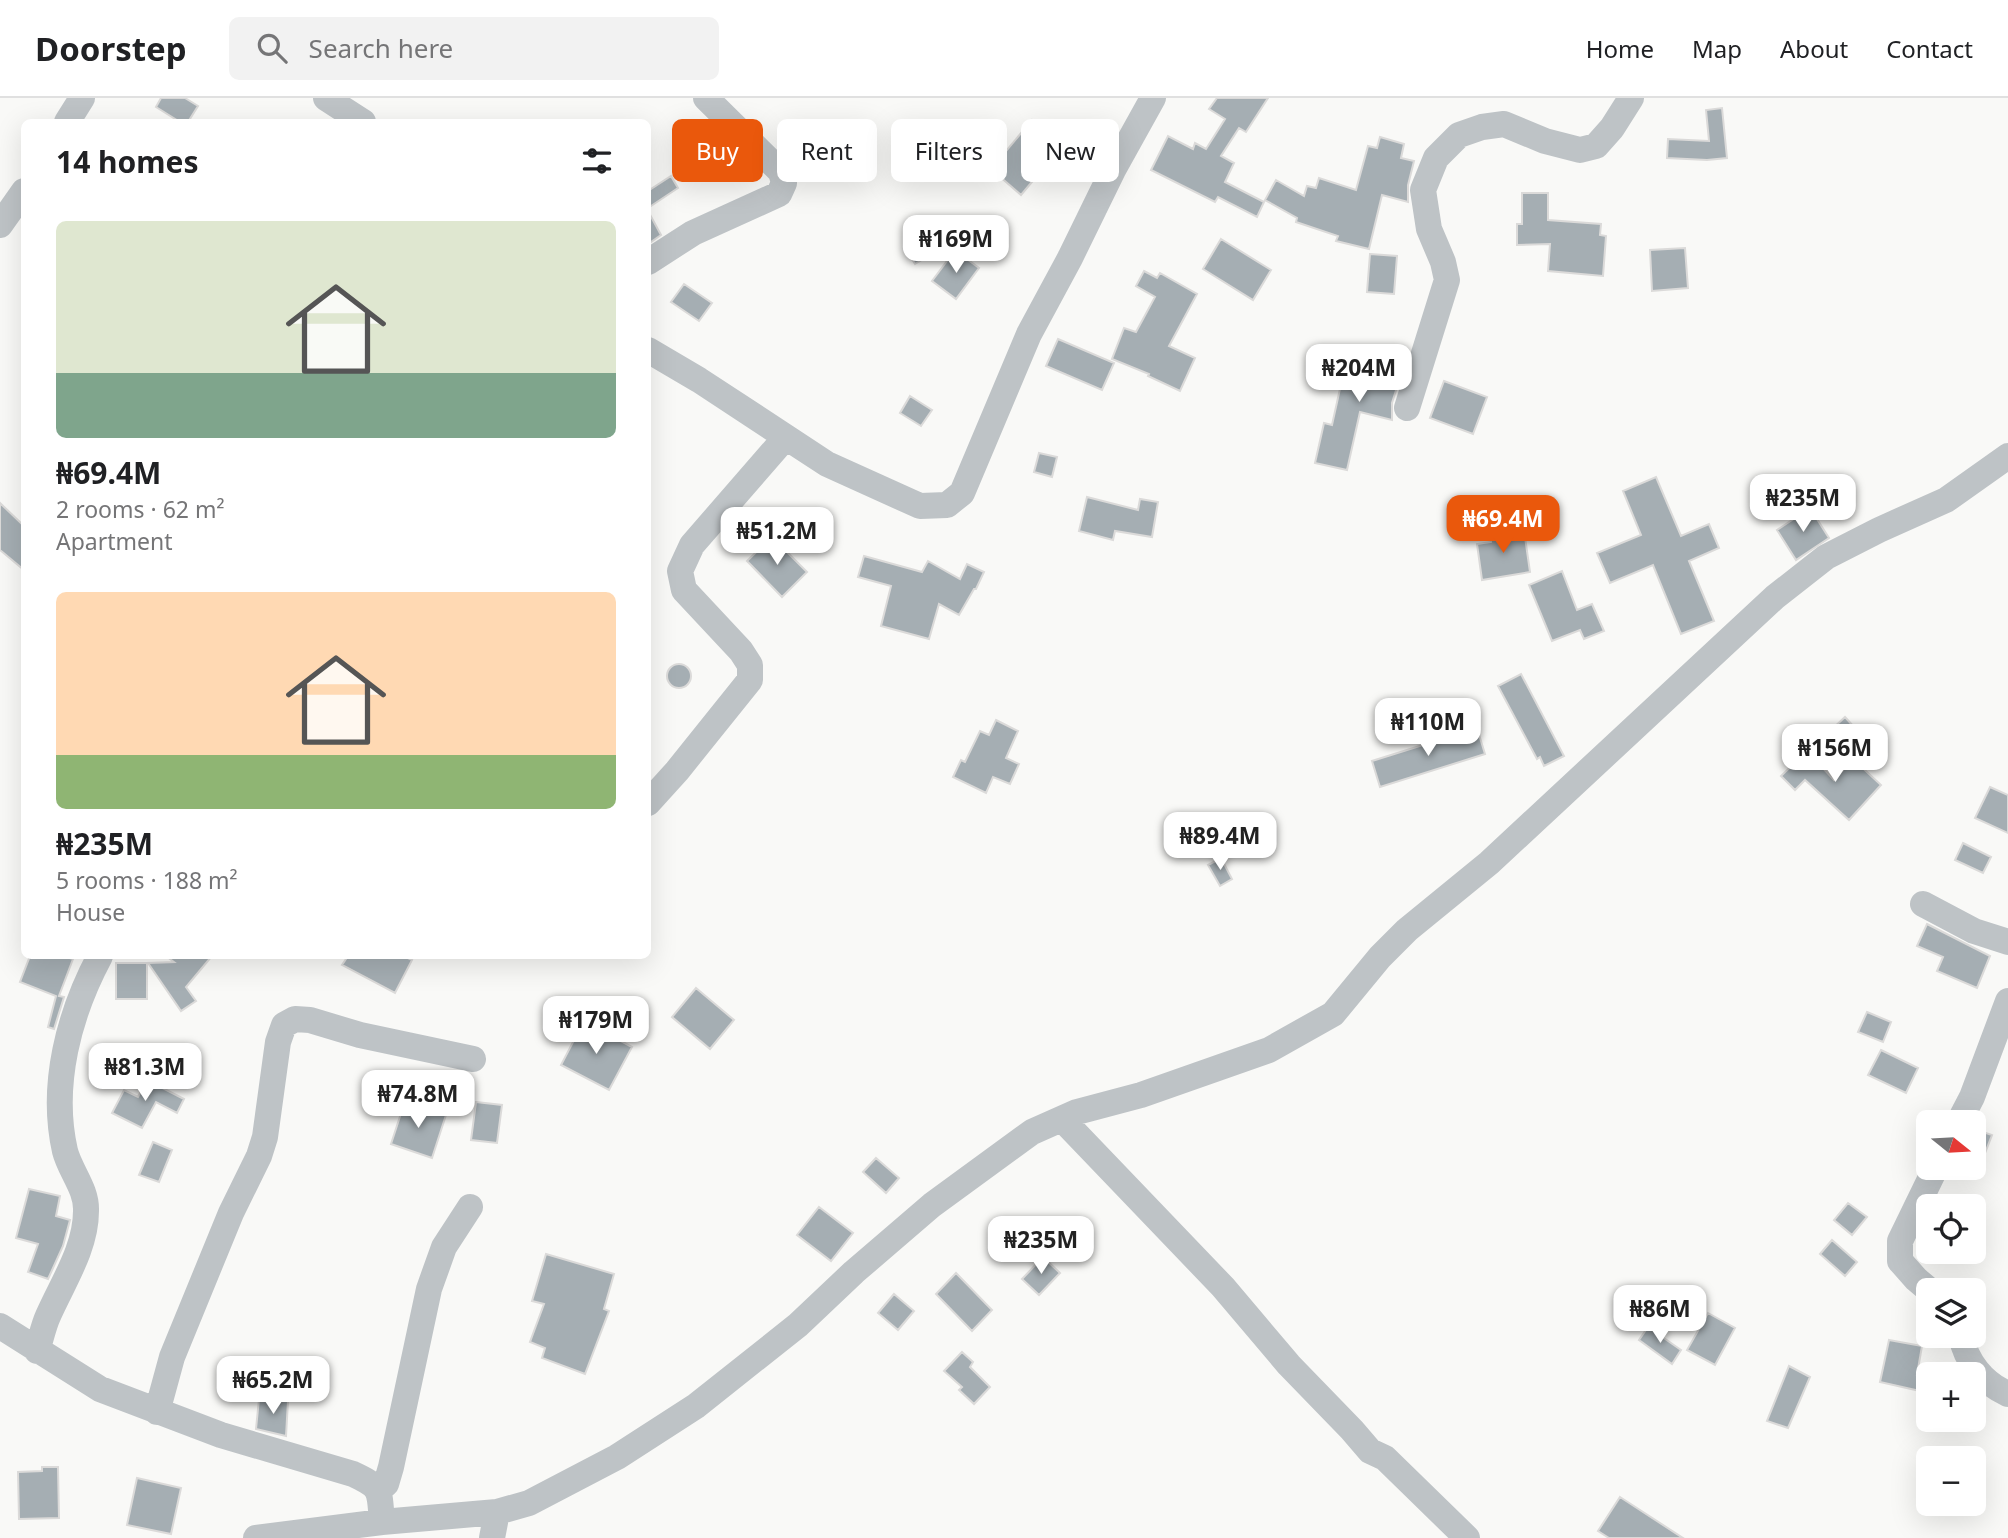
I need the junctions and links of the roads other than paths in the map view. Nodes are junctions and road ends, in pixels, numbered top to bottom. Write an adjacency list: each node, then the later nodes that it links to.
1 (82, 98): 6 (street)
2 (326, 98): 7 (street)
3 (706, 98): 10 (street)
4 (1153, 98): 13 (street)
5 (1630, 98): 12 (street)
6 (69, 119)
7 (358, 119)
8 (21, 195): 9 (street)
9 (0, 225)
10 (651, 260)
11 (651, 352): 13 (street)
12 (1407, 408)
13 (785, 438): 15 (street)
14 (2008, 456): 22 (street)
15 (651, 800)
16 (1923, 904): 17 (street)
17 (2008, 942)
18 (99, 959): 28 (street)
19 (2008, 1001): 21 (street)
20 (473, 1059): 30 (street)
21 (1965, 1110)
22 (1062, 1119): 32 (street); 36 (street)
23 (1930, 1180): 25 (street)
24 (470, 1207): 31 (street)
25 (1916, 1279)
26 (0, 1326): 28 (street)
27 (1964, 1348): 29 (street)
28 (37, 1351): 30 (street)
29 (2008, 1394)
30 (157, 1412): 31 (street)
31 (379, 1490): 33 (street)
32 (497, 1512): 33 (street); 35 (street)
33 (382, 1522): 34 (street)
34 (256, 1538)
35 (492, 1538)
36 (1467, 1538)

